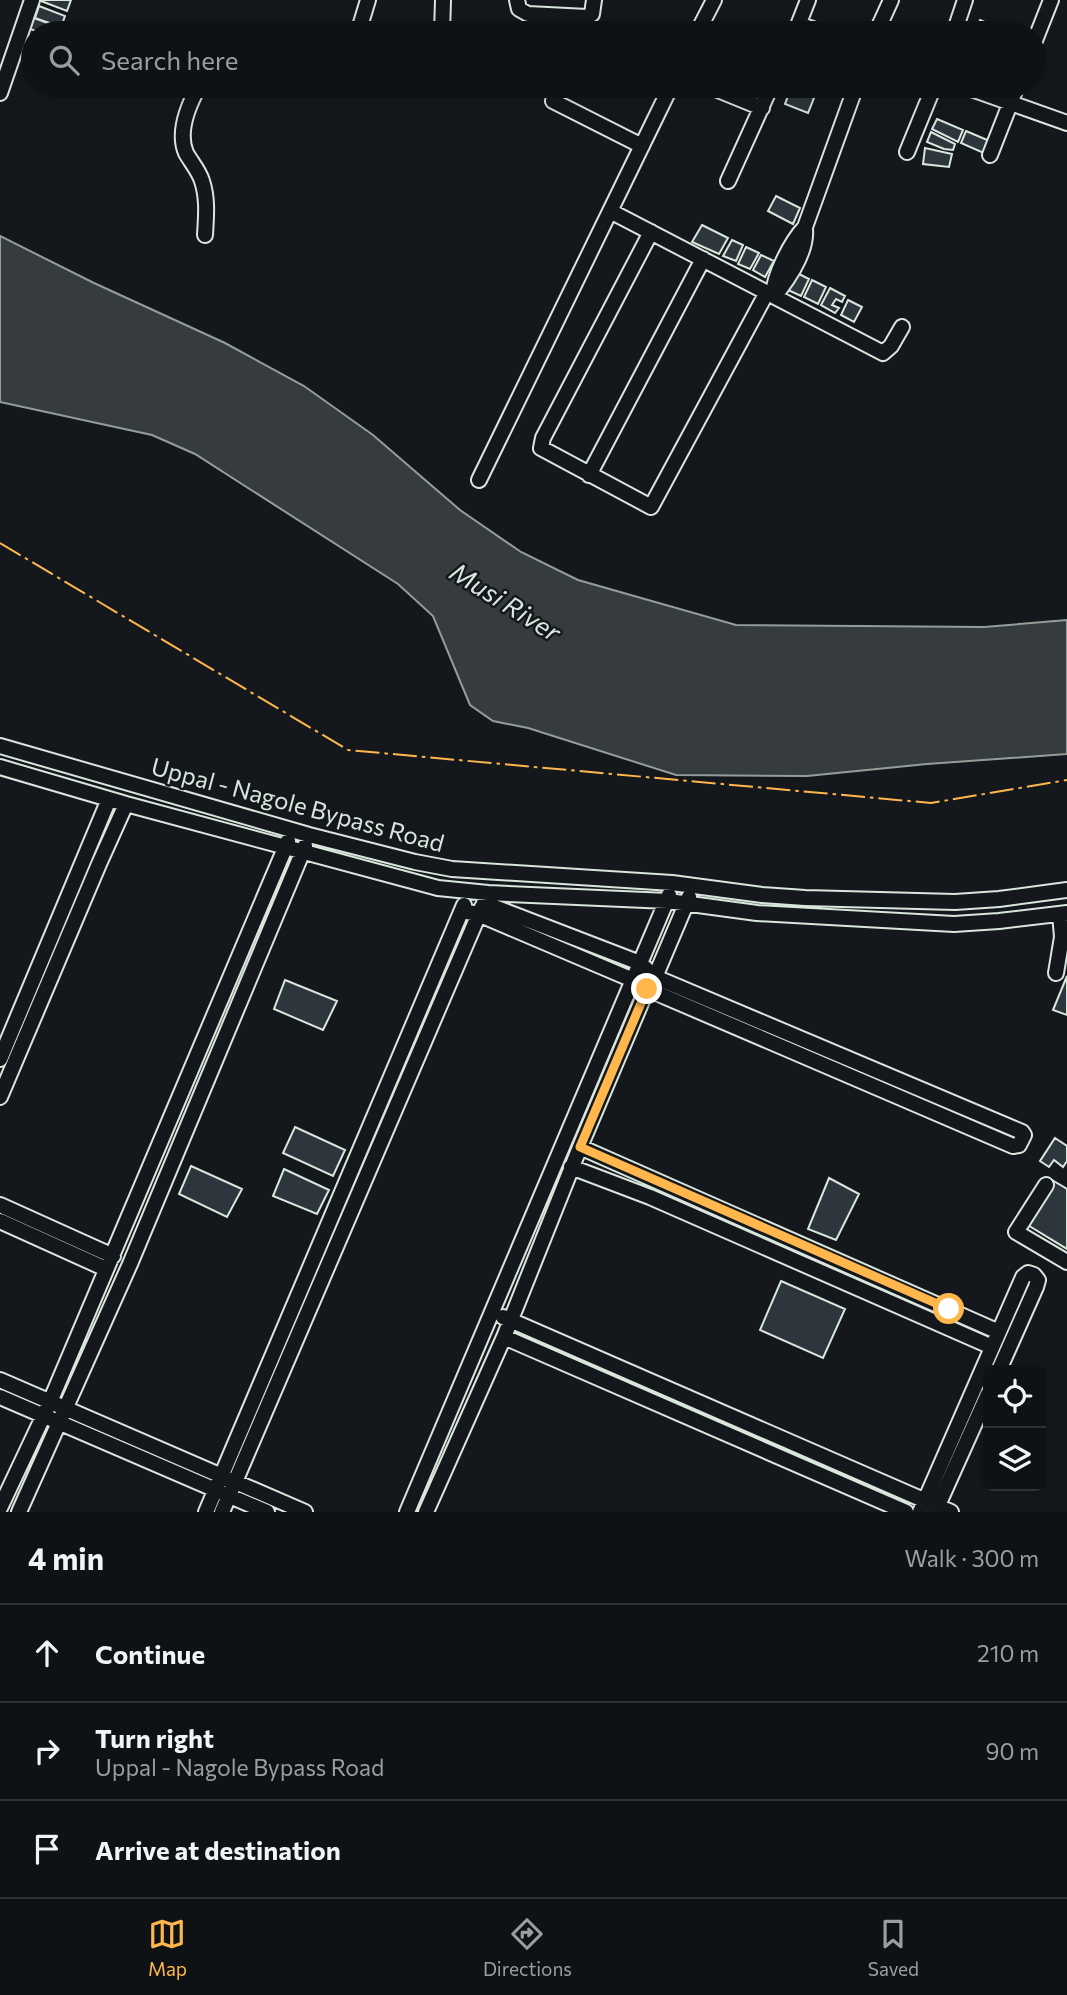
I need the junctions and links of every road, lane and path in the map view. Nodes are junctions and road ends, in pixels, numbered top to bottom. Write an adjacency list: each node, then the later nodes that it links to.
1 (32, 0): 11 (street)
2 (368, 0): 12 (street)
3 (443, 0): 13 (street)
4 (517, 0): 5 (street)
5 (594, 0)
6 (714, 0): 14 (street)
7 (808, 0): 15 (street)
8 (891, 0): 16 (street)
9 (965, 0): 17 (street)
10 (1051, 0): 18 (street)
11 (24, 21)
12 (362, 21)
13 (442, 21)
14 (703, 21)
15 (800, 21)
16 (881, 21)
17 (958, 21)
18 (1043, 21)
19 (21, 30): 20 (street)
20 (1, 84)
21 (195, 98): 39 (street)
22 (665, 98): 33 (street)
23 (739, 98): 31 (street)
24 (766, 98): 31 (street)
25 (852, 98): 41 (street)
26 (929, 98): 34 (street)
27 (994, 98): 30 (street)
28 (1012, 98): 30 (street)
29 (553, 101): 33 (street)
30 (1010, 104): 32 (street); 35 (street)
31 (762, 107): 36 (street)
32 (1067, 123)
33 (642, 146): 37 (street)
34 (908, 152)
35 (990, 155)
36 (728, 181)
37 (610, 211): 38 (street); 44 (street)
38 (651, 232): 40 (street); 43 (street)
39 (205, 235)
40 (703, 259): 41 (street); 43 (street)
41 (770, 294): 42 (street); 43 (street)
42 (902, 327)
43 (589, 475)
44 (479, 480)
45 (0, 746): 49 (street, Uppal - Nagole Bypass Road)
46 (0, 767): 47 (street, Uppal - Nagole Bypass Road)
47 (109, 799): 48 (street, Uppal - Nagole Bypass Road); 69 (street)
48 (126, 804): 51 (street, Uppal - Nagole Bypass Road); 70 (street)
49 (292, 829): 50 (street, Uppal - Nagole Bypass Road); 51 (street)
50 (309, 835): 52 (street); 53 (street, Uppal - Nagole Bypass Road)
51 (286, 848): 52 (street, Uppal - Nagole Bypass Road); 76 (street)
52 (303, 852): 57 (street, Uppal - Nagole Bypass Road); 88 (street)
53 (475, 871): 54 (street, Uppal - Nagole Bypass Road); 57 (street)
54 (672, 883): 55 (street, Uppal - Nagole Bypass Road); 58 (street)
55 (694, 886): 56 (street, Uppal - Nagole Bypass Road); 60 (street)
56 (1067, 890)
57 (467, 891): 59 (street, Uppal - Nagole Bypass Road); 61 (street)
58 (668, 901): 59 (street, Uppal - Nagole Bypass Road); 60 (street, Uppal - Nagole Bypass Road); 65 (street)
59 (483, 903): 61 (street); 64 (street); 65 (street); 67 (street)
60 (686, 903): 62 (street, Uppal - Nagole Bypass Road); 68 (street)
61 (462, 911): 63 (street)
62 (1064, 913): 66 (street)
63 (456, 925): 64 (street); 89 (street)
64 (461, 954): 90 (street)
65 (640, 963): 67 (street); 68 (street)
66 (1056, 973)
67 (633, 980): 68 (street); 78 (street)
68 (651, 983): 68 (street); 71 (street)
69 (0, 1059)
70 (0, 1097)
71 (580, 1147): 72 (street); 80 (street)
72 (571, 1167): 79 (street); 82 (street)
73 (1046, 1185): 77 (street)
74 (0, 1205): 76 (street)
75 (0, 1221): 76 (street)
76 (110, 1262): 87 (street)
77 (1067, 1262)
78 (493, 1312): 79 (street); 98 (street)
79 (510, 1320): 81 (street); 92 (street)
80 (999, 1332): 82 (street); 83 (street)
81 (504, 1337): 99 (street); 100 (street)
82 (992, 1347): 92 (street)
83 (1001, 1365)
84 (0, 1380): 87 (street)
85 (0, 1397): 87 (street)
86 (983, 1405): 92 (street)
87 (47, 1409): 88 (street); 91 (street)
88 (62, 1416): 89 (street); 93 (street)
89 (218, 1483): 90 (street); 94 (street)
90 (233, 1490): 95 (street); 96 (street); 97 (street)
91 (0, 1508)
92 (934, 1509)
93 (19, 1512)
94 (206, 1512)
95 (222, 1512)
96 (267, 1512)
97 (304, 1512)
98 (407, 1512)
99 (426, 1512)
100 (906, 1512)

